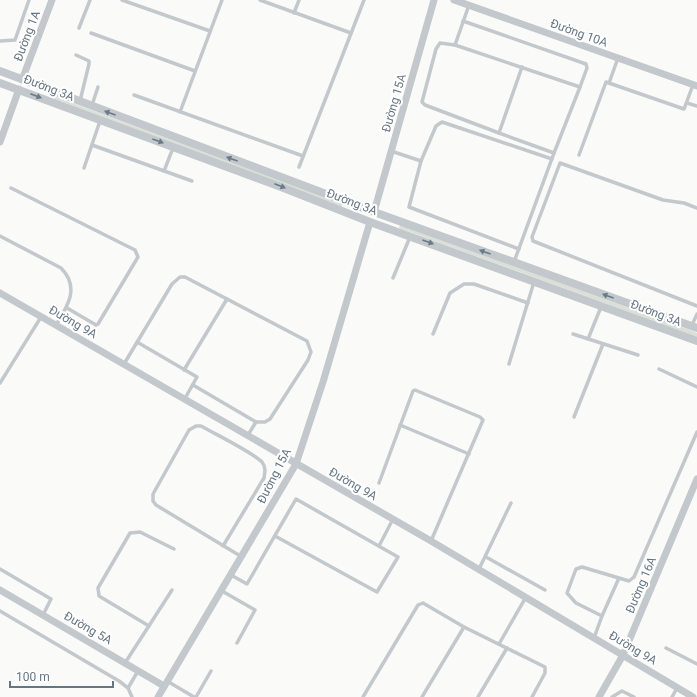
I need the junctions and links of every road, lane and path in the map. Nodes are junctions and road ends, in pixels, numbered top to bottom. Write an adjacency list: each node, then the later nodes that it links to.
1 (29, 0): 18 (lane)
2 (52, 0): 25 (street, Đường 1A)
3 (90, 0): 14 (lane)
4 (122, 0): 15 (lane)
5 (222, 0): 15 (lane)
6 (260, 0): 12 (lane)
7 (299, 0): 12 (lane)
8 (364, 0): 17 (lane)
9 (434, 0): 43 (street, Đường 15A)
10 (454, 0): 11 (street, Đường 10A)
11 (469, 5): 13 (lane); 21 (street, Đường 10A)
12 (294, 13): 17 (lane)
13 (463, 21): 19 (lane); 29 (lane)
14 (79, 28)
15 (210, 31): 24 (lane)
16 (91, 33): 24 (lane)
17 (351, 33): 46 (lane)
18 (0, 41)
19 (455, 45): 22 (lane); 39 (lane)
20 (76, 55): 33 (lane)
21 (618, 58): 27 (lane); 28 (street, Đường 10A)
22 (522, 67): 29 (lane); 39 (lane)
23 (0, 71): 25 (street, Đường 3A)
24 (195, 71): 37 (lane)
25 (22, 80): 31 (street); 33 (street, Đường 3A)
26 (0, 83): 31 (street, Đường 3A)
27 (609, 83): 34 (lane); 45 (lane)
28 (695, 85): 34 (lane)
29 (580, 86): 44 (lane)
30 (98, 87): 35 (lane)
31 (19, 89): 38 (street, Đường 3A, one-way to 38); 40 (street)
32 (134, 95): 37 (lane)
33 (80, 102): 35 (street, Đường 3A)
34 (687, 103): 36 (lane)
35 (92, 106): 55 (street, Đường 3A, one-way to 35)
36 (697, 106)
37 (180, 112): 46 (lane)
38 (100, 120): 41 (lane); 42 (street, Đường 3A, one-way to 42)
39 (499, 133): 44 (lane)
40 (0, 142)
41 (92, 145): 50 (lane); 51 (lane)
42 (174, 147): 51 (lane); 56 (street, Đường 3A, one-way to 56)
43 (391, 151): 48 (lane); 55 (street, Đường 15A)
44 (554, 153): 47 (lane)
45 (578, 155)
46 (303, 156): 49 (lane)
47 (552, 159): 48 (lane); 59 (lane)
48 (421, 161): 59 (lane)
49 (299, 167)
50 (84, 168)
51 (164, 171): 52 (lane)
52 (192, 181)
53 (11, 188): 68 (lane)
54 (697, 208): 67 (lane)
55 (374, 212): 56 (street); 60 (street, Đường 3A, one-way to 55)
56 (370, 222): 58 (street, Đường 3A); 94 (street, Đường 15A)
57 (0, 236): 68 (lane)
58 (411, 236): 61 (lane); 62 (street, Đường 3A, one-way to 62)
59 (519, 249): 60 (lane)
60 (514, 262): 72 (street, Đường 3A, one-way to 60)
61 (393, 278)
62 (535, 281): 65 (lane); 66 (street, Đường 3A)
63 (0, 293): 70 (street, Đường 9A)
64 (227, 299): 77 (lane); 83 (lane); 89 (lane)
65 (528, 302): 73 (lane); 81 (lane)
66 (602, 306): 75 (lane); 76 (street, Đường 3A)
67 (697, 306)
68 (67, 308): 71 (lane)
69 (697, 314): 72 (lane)
70 (41, 317): 71 (street, Đường 9A); 84 (lane)
71 (56, 325): 80 (street, Đường 9A)
72 (694, 327)
73 (433, 334)
74 (573, 334): 75 (lane)
75 (588, 339): 78 (lane)
76 (697, 341)
77 (137, 342): 80 (lane); 83 (lane)
78 (603, 344): 79 (lane); 88 (lane)
79 (638, 355)
80 (124, 364): 87 (street, Đường 9A)
81 (509, 364)
82 (659, 369): 86 (lane)
83 (184, 370): 85 (lane)
84 (0, 383)
85 (193, 385): 87 (lane); 89 (lane)
86 (697, 387)
87 (184, 400): 92 (street, Đường 9A)
88 (574, 417)
89 (256, 422): 92 (lane)
90 (400, 425): 93 (lane); 93 (lane); 96 (lane)
91 (697, 432): 109 (lane)
92 (248, 436): 94 (street, Đường 9A)
93 (469, 454): 100 (lane)
94 (296, 464): 98 (street, Đường 9A); 104 (street, Đường 15A)
95 (697, 479): 125 (street, Đường 16A)
96 (379, 483)
97 (511, 503): 105 (lane)
98 (393, 519): 100 (street, Đường 9A); 102 (lane)
99 (275, 536): 102 (lane); 102 (lane); 108 (lane)
100 (431, 541): 107 (street, Đường 9A)
101 (223, 546): 101 (lane); 104 (lane)
102 (379, 546)
103 (174, 549): 118 (lane)
104 (242, 557): 108 (street, Đường 15A)
105 (486, 557): 107 (lane); 112 (lane)
106 (0, 569): 116 (lane)
107 (479, 570): 114 (street, Đường 9A)
108 (231, 575): 113 (street, Đường 15A)
109 (619, 578): 117 (lane); 117 (lane)
110 (0, 590): 116 (street, Đường 5A)
111 (172, 590): 118 (lane)
112 (546, 590)
113 (222, 591): 121 (lane); 130 (street, Đường 15A)
114 (526, 597): 120 (street, Đường 9A); 122 (lane)
115 (0, 611): 131 (lane)
116 (43, 615): 126 (street, Đường 5A)
117 (602, 616): 120 (lane)
118 (149, 626): 126 (lane)
119 (464, 627): 122 (lane); 136 (lane); 137 (lane)
120 (594, 638): 125 (street, Đường 9A)
121 (237, 643)
122 (499, 644): 123 (lane)
123 (507, 648): 138 (lane); 139 (lane)
124 (666, 648): 127 (lane)
125 (623, 655): 132 (street, Đường 9A); 140 (street, Đường 16A)
126 (125, 663): 128 (street, Đường 5A)
127 (697, 664)
128 (138, 671): 130 (street, Đường 5A); 131 (lane)
129 (211, 671): 135 (lane)
130 (166, 684): 134 (street, Đường 15A); 135 (lane)
131 (128, 688): 133 (lane)
132 (677, 688): 143 (lane); 144 (street, Đường 9A)
133 (132, 697)
134 (158, 697)
135 (195, 697)
136 (363, 697)
137 (422, 697)
138 (478, 697)
139 (532, 697)
140 (599, 697)
141 (612, 697): 142 (lane)
142 (634, 697)
143 (672, 697)
144 (693, 697)

